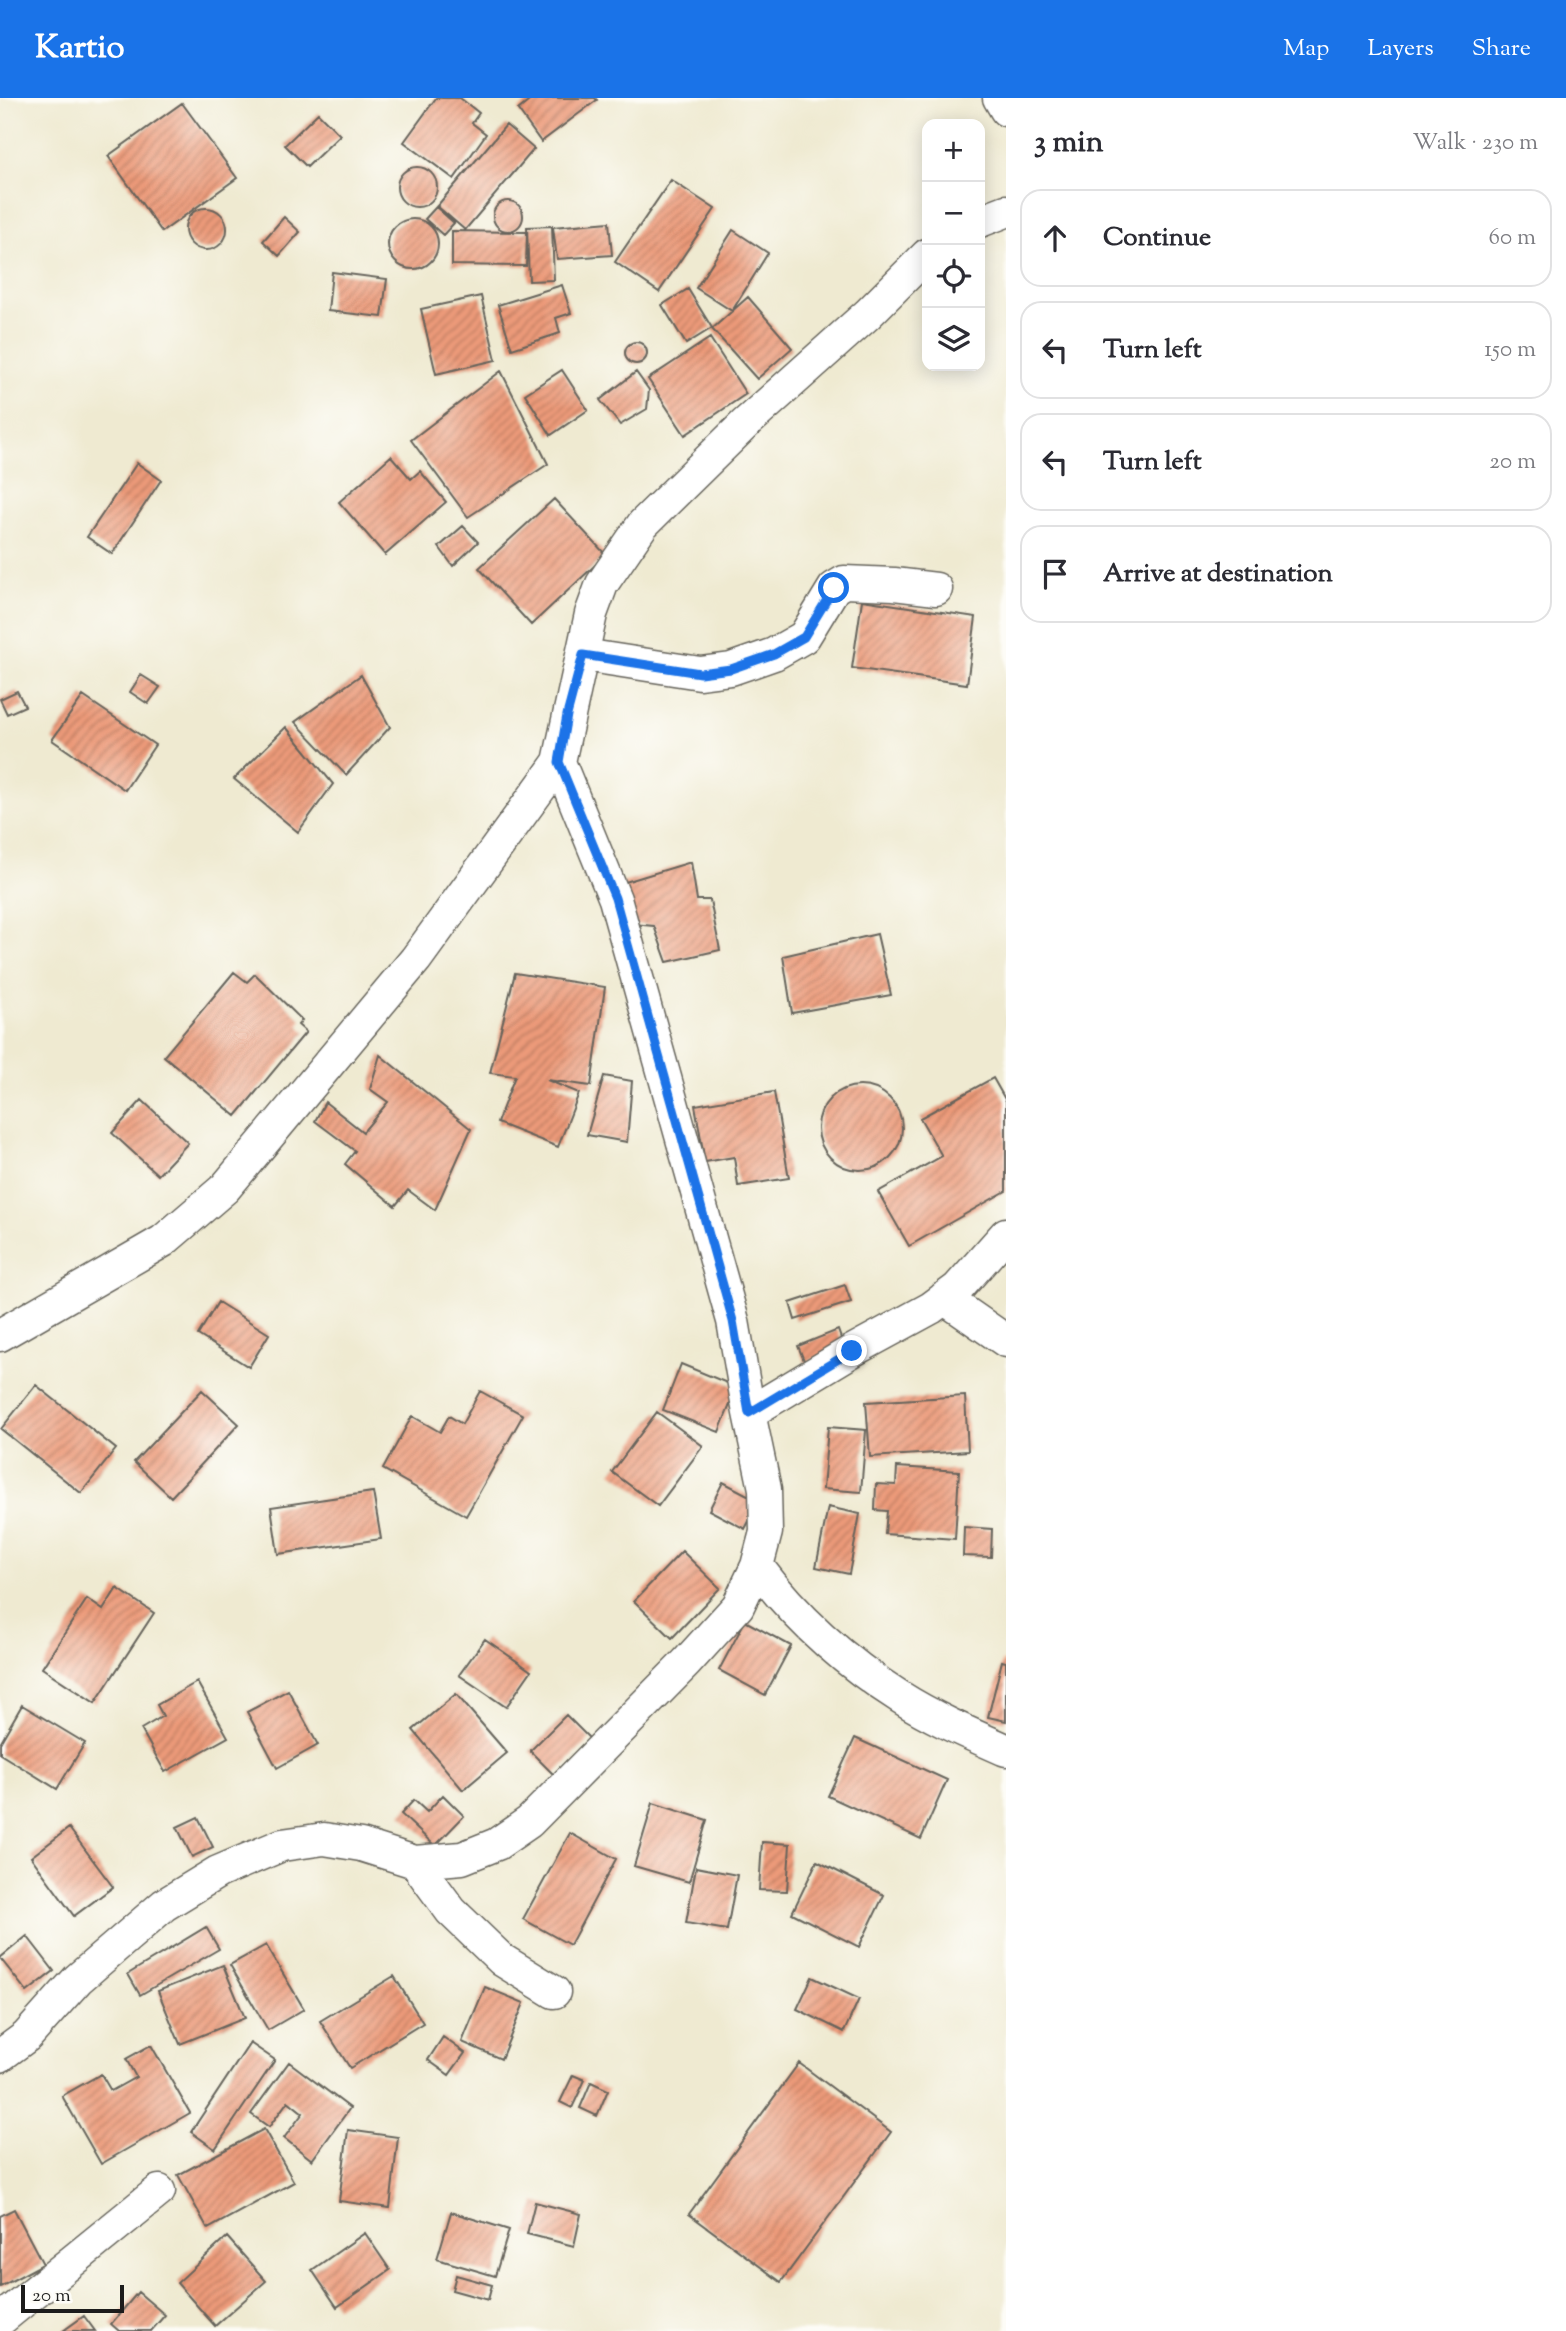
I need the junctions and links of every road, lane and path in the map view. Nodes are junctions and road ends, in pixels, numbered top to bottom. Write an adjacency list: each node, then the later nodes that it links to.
1 (999, 98): 2 (street)
2 (1006, 110)
3 (1006, 211): 4 (street)
4 (985, 219)
5 (922, 260): 7 (street)
6 (936, 589): 7 (street)
7 (583, 655): 8 (street)
8 (559, 762): 11 (street); 13 (street)
9 (1006, 1234): 10 (street)
10 (944, 1298): 12 (street); 13 (street)
11 (0, 1335)
12 (1006, 1341)
13 (749, 1413): 14 (street)
14 (757, 1566): 15 (street); 16 (street)
15 (1006, 1750)
16 (415, 1862): 17 (street); 18 (street)
17 (554, 1992)
18 (0, 2056)
19 (159, 2191): 20 (street)
20 (0, 2320)

